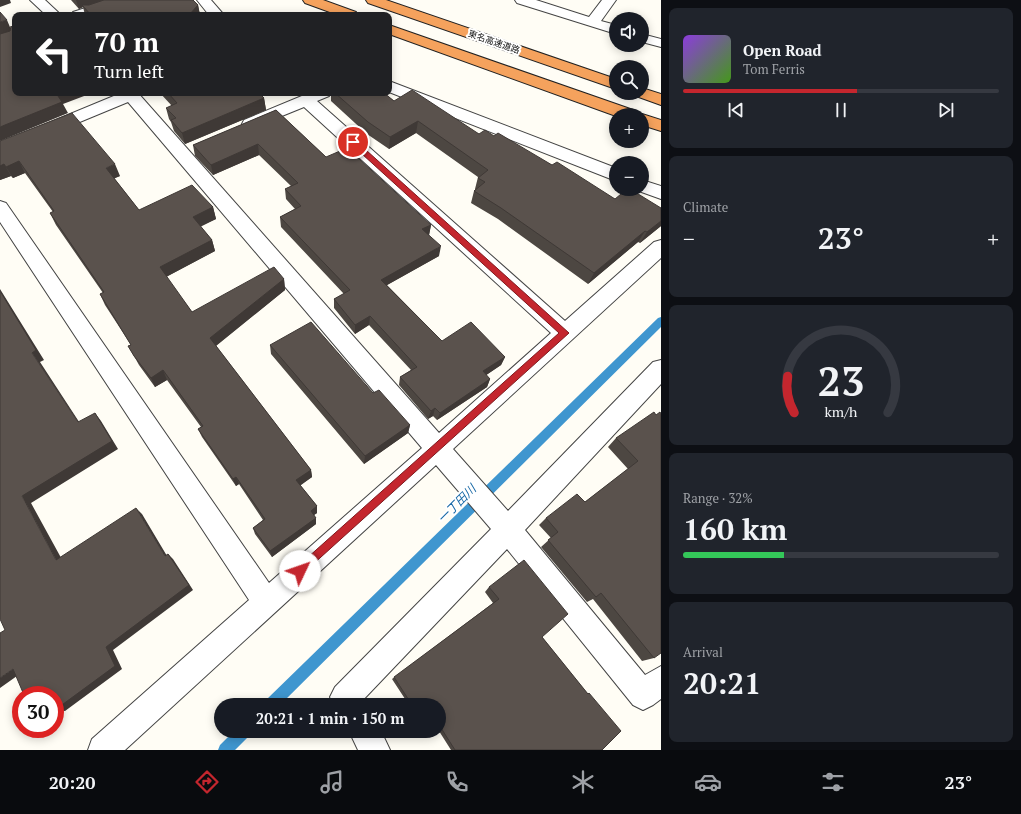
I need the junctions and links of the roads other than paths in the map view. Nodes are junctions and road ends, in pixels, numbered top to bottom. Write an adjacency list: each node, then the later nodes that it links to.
1 (36, 0): 8 (street)
2 (124, 0): 9 (street)
3 (204, 0): 10 (street)
4 (310, 0): 11 (highway)
5 (373, 0): 17 (highway, 東名高速道路)
6 (522, 0): 12 (street)
7 (609, 0): 12 (street)
8 (50, 12)
9 (87, 12)
10 (214, 12)
11 (343, 12)
12 (592, 23): 13 (street)
13 (609, 28)
14 (392, 29): 25 (highway)
15 (649, 40): 16 (street)
16 (661, 43)
17 (609, 82)
18 (392, 87): 30 (street)
19 (125, 96): 29 (street)
20 (132, 96): 37 (street)
21 (316, 96): 23 (street)
22 (649, 96): 24 (highway)
23 (306, 100): 28 (street); 35 (street)
24 (661, 100)
25 (611, 108)
26 (649, 122): 27 (highway)
27 (661, 126)
28 (233, 131)
29 (0, 149)
30 (609, 172)
31 (649, 189): 32 (street)
32 (661, 193)
33 (0, 208): 39 (street)
34 (661, 247): 35 (street)
35 (565, 333): 37 (street)
36 (661, 369): 38 (street)
37 (438, 448): 38 (street); 39 (street)
38 (508, 530): 40 (street); 41 (street)
39 (266, 602): 43 (street)
40 (661, 680)
41 (346, 698)
42 (368, 738): 44 (street)
43 (103, 750)
44 (375, 750)

